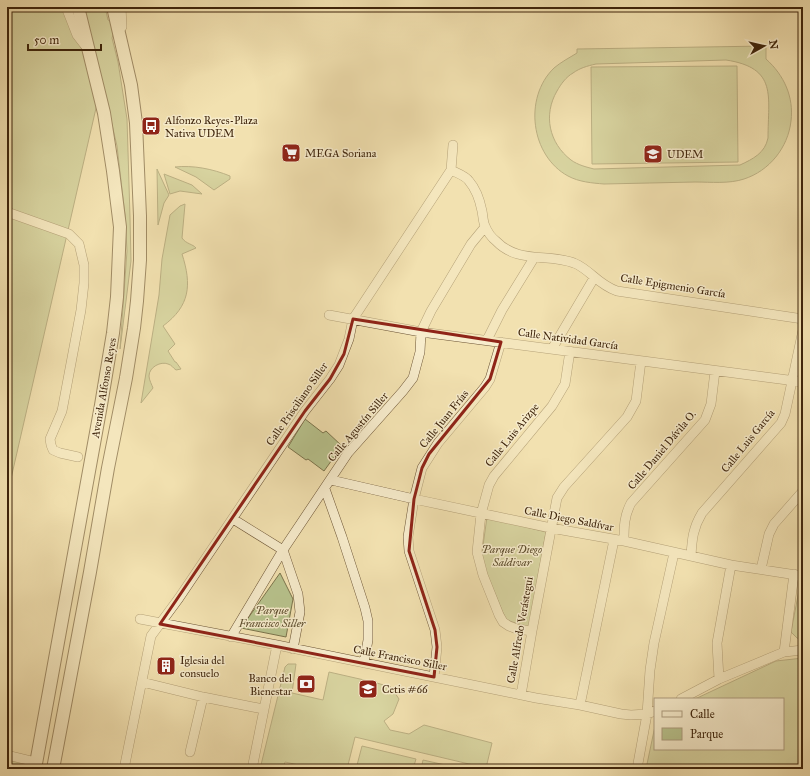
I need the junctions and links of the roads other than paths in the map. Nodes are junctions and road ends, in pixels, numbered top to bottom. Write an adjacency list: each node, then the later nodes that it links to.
1 (66, 7): 6 (street)
2 (78, 7): 6 (main road, Avenida Alfonso Reyes)
3 (113, 7): 5 (main road, Avenida Alfonso Reyes)
4 (121, 7): 5 (street)
5 (123, 48): 63 (main road, Avenida Alfonso Reyes)
6 (89, 51): 62 (main road, Avenida Alfonso Reyes)
7 (454, 145): 8 (street)
8 (451, 170): 10 (street, Calle Epigmenio García); 14 (street, Calle Prisciliano Siller)
9 (7, 212): 26 (street)
10 (485, 227): 11 (street, Calle Epigmenio García); 17 (street, Calle Agustín Siller)
11 (534, 258): 12 (street, Calle Epigmenio García); 18 (street)
12 (594, 278): 15 (street, Calle Epigmenio García); 20 (street)
13 (330, 315): 14 (street, Calle Natividad García)
14 (353, 319): 17 (street, Calle Natividad García); 32 (street, Calle Prisciliano Siller)
15 (803, 319)
16 (803, 330): 24 (street, Calle Luis García)
17 (421, 332): 18 (street, Calle Natividad García); 27 (street, Calle Agustín Siller)
18 (487, 340): 19 (street, Calle Natividad García)
19 (501, 342): 20 (street, Calle Natividad García); 30 (street, Calle Juan Frías)
20 (552, 349): 21 (street, Calle Natividad García)
21 (570, 351): 22 (street, Calle Natividad García); 31 (street, Calle Luis Arizpe)
22 (642, 361): 23 (street, Calle Natividad García); 33 (street, Calle Alfredo Verástegui)
23 (715, 371): 24 (street, Calle Natividad García); 35 (street, Calle Daniel Dávila O.)
24 (793, 381): 25 (street, Calle Natividad García); 38 (street, Calle Luis García)
25 (803, 382)
26 (78, 457)
27 (331, 480): 28 (street, Calle Agustín Siller); 30 (street, Calle Diego Saldívar)
28 (325, 489): 36 (street, Calle Agustín Siller); 50 (street)
29 (803, 491): 40 (street)
30 (414, 499): 31 (street, Calle Diego Saldívar); 51 (street, Calle Juan Frías)
31 (481, 514): 33 (street, Calle Diego Saldívar); 44 (street, Calle Luis Arizpe)
32 (233, 520): 36 (street); 43 (street, Calle Prisciliano Siller)
33 (551, 528): 34 (street, Calle Diego Saldívar); 44 (street, Calle Alfredo Verástegui)
34 (614, 540): 35 (street, Calle Diego Saldívar); 57 (street)
35 (624, 542): 37 (street, Calle Diego Saldívar)
36 (282, 550): 45 (street, Calle Agustín Siller); 47 (street)
37 (674, 553): 38 (street, Calle Diego Saldívar); 59 (street)
38 (691, 556): 39 (street, Calle Diego Saldívar)
39 (731, 565): 40 (street, Calle Diego Saldívar); 52 (street)
40 (761, 569): 41 (street, Calle Diego Saldívar)
41 (799, 575): 49 (street)
42 (140, 619): 43 (street, Calle Francisco Siller)
43 (160, 624): 45 (street, Calle Francisco Siller); 53 (street, Calle Prisciliano Siller)
44 (532, 631): 54 (street, Calle Alfredo Verástegui)
45 (231, 636): 46 (street, Calle Francisco Siller)
46 (277, 645): 47 (street, Calle Francisco Siller); 58 (street)
47 (294, 648): 50 (street, Calle Francisco Siller)
48 (803, 650): 49 (street)
49 (784, 652): 52 (street)
50 (364, 663): 51 (street, Calle Francisco Siller)
51 (434, 677): 54 (street, Calle Francisco Siller)
52 (719, 679): 56 (street)
53 (142, 682): 55 (street); 64 (street, Calle Prisciliano Siller)
54 (521, 695): 57 (street, Calle Francisco Siller)
55 (203, 696): 58 (street); 60 (street)
56 (683, 698)
57 (580, 705): 59 (street, Calle Francisco Siller)
58 (263, 708): 65 (street)
59 (651, 712): 66 (street)
60 (190, 752)
61 (7, 755): 62 (street)
62 (35, 765)
63 (53, 769)
64 (124, 769)
65 (252, 769)
66 (637, 769)

